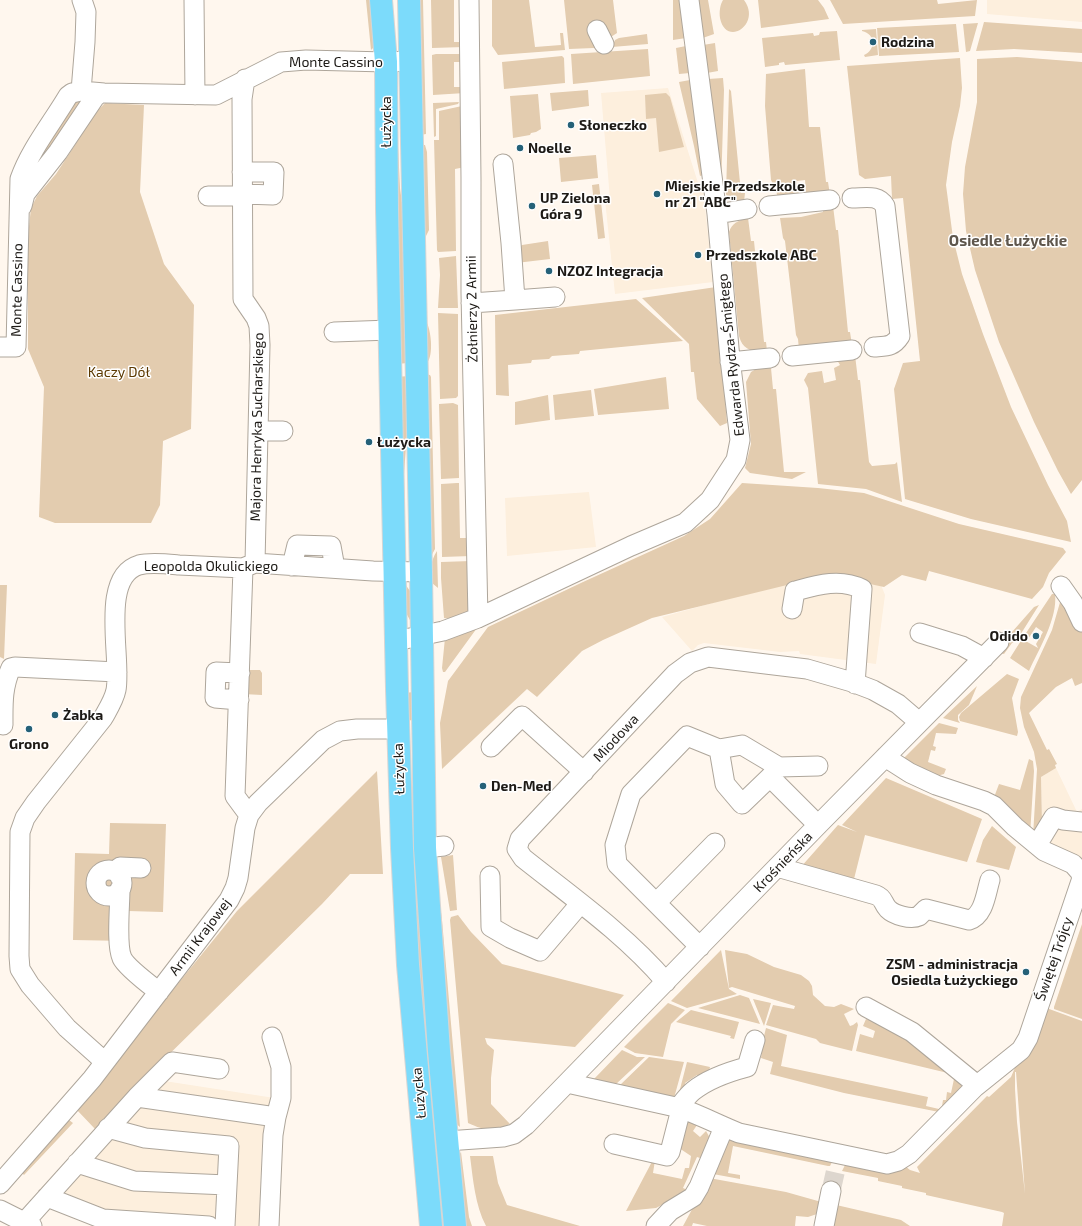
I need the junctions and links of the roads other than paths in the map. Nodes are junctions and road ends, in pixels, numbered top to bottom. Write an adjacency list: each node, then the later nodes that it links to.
1 (82, 0): 10 (street)
2 (194, 0): 12 (street)
3 (381, 0): 8 (main road, Łużycka)
4 (409, 0): 7 (main road, Łużycka)
5 (469, 0): 25 (street, Żołnierzy 2 Armii)
6 (690, 0): 21 (street, Edwarda Rydza-Śmigłego)
7 (411, 61): 8 (street, Monte Cassino); 38 (main road, Łużycka)
8 (386, 62): 9 (street, Monte Cassino); 26 (main road, Łużycka)
9 (245, 79): 12 (street, Monte Cassino); 14 (street, Majora Henryka Sucharskiego)
10 (79, 91): 11 (street, Monte Cassino); 22 (street, Monte Cassino)
11 (100, 93): 12 (street, Monte Cassino); 22 (street, Monte Cassino)
12 (195, 95)
13 (503, 164): 24 (street)
14 (242, 172): 15 (street, Majora Henryka Sucharskiego); 15 (street)
15 (243, 195): 16 (street); 34 (street, Majora Henryka Sucharskiego)
16 (208, 196)
17 (852, 198): 29 (street)
18 (830, 200): 19 (street)
19 (769, 206)
20 (747, 209): 21 (street)
21 (717, 214): 33 (street, Edwarda Rydza-Śmigłego)
22 (18, 216): 28 (street, Monte Cassino)
23 (555, 297): 24 (street)
24 (515, 300): 25 (street)
25 (471, 303): 41 (street, Żołnierzy 2 Armii)
26 (390, 330): 27 (street); 37 (main road, Łużycka)
27 (334, 332)
28 (0, 347)
29 (874, 347)
30 (852, 350): 31 (street)
31 (792, 356)
32 (770, 358): 33 (street)
33 (730, 362): 41 (street, Edwarda Rydza-Śmigłego)
34 (258, 431): 35 (street); 36 (street, Majora Henryka Sucharskiego)
35 (283, 431)
36 (249, 566): 37 (street, Leopolda Okulickiego); 49 (street, Leopolda Okulickiego); 60 (street, Majora Henryka Sucharskiego)
37 (395, 571): 38 (street, Leopolda Okulickiego); 45 (main road, Łużycka)
38 (421, 572): 44 (main road, Łużycka)
39 (1060, 586): 42 (street)
40 (792, 609): 50 (street)
41 (478, 618): 44 (street, Edwarda Rydza-Śmigłego)
42 (1082, 622)
43 (920, 633): 47 (street)
44 (421, 636): 45 (street, Edwarda Rydza-Śmigłego); 86 (main road, Łużycka)
45 (396, 641): 53 (main road, Łużycka)
46 (999, 642): 47 (street, Krośnieńska)
47 (984, 658): 51 (street, Krośnieńska)
48 (6, 668): 49 (street); 52 (street)
49 (117, 672): 77 (street, Leopolda Okulickiego)
50 (855, 684): 51 (street, Miodowa); 58 (street, Miodowa)
51 (919, 722): 56 (street, Krośnieńska)
52 (3, 725)
53 (398, 735): 60 (street, Armii Krajowej); 99 (main road, Łużycka)
54 (491, 747): 58 (street)
55 (719, 749): 59 (street); 59 (street); 69 (street)
56 (885, 757): 62 (street, Krośnieńska); 64 (street, Świętej Trójcy)
57 (818, 766): 59 (street)
58 (584, 772): 70 (street, Miodowa)
59 (775, 772): 62 (street)
60 (249, 816): 73 (street, Armii Krajowej)
61 (1082, 822): 64 (street)
62 (818, 825): 65 (street, Krośnieńska)
63 (715, 843): 69 (street)
64 (1037, 846): 80 (street, Świętej Trójcy)
65 (777, 867): 68 (street); 71 (street, Krośnieńska)
66 (141, 868): 73 (street)
67 (490, 876): 70 (street)
68 (990, 880)
69 (656, 903): 71 (street)
70 (580, 904): 72 (street, Miodowa)
71 (700, 947): 72 (street, Krośnieńska)
72 (666, 982): 79 (street, Krośnieńska)
73 (159, 992): 77 (street, Armii Krajowej)
74 (866, 1007): 80 (street)
75 (272, 1037): 83 (street)
76 (755, 1040): 82 (street)
77 (105, 1062): 89 (street, Armii Krajowej)
78 (220, 1069): 81 (street)
79 (567, 1083): 82 (street); 86 (street, Krośnieńska)
80 (976, 1086): 84 (street, Świętej Trójcy)
81 (136, 1097): 83 (street); 85 (street)
82 (679, 1108): 84 (street); 87 (street)
83 (276, 1117): 98 (street)
84 (724, 1127): 100 (street)
85 (108, 1128): 88 (street); 90 (street)
86 (447, 1141): 94 (main road, Łużycka)
87 (614, 1144)
88 (77, 1163): 90 (street); 92 (street)
89 (0, 1184)
90 (227, 1185): 97 (street)
91 (831, 1191): 101 (street)
92 (47, 1197): 95 (street); 96 (street)
93 (0, 1210): 95 (street)
94 (456, 1224)
95 (26, 1225)
96 (209, 1226)
97 (225, 1226)
98 (269, 1226)
99 (431, 1226)
100 (656, 1226)
101 (824, 1226)

